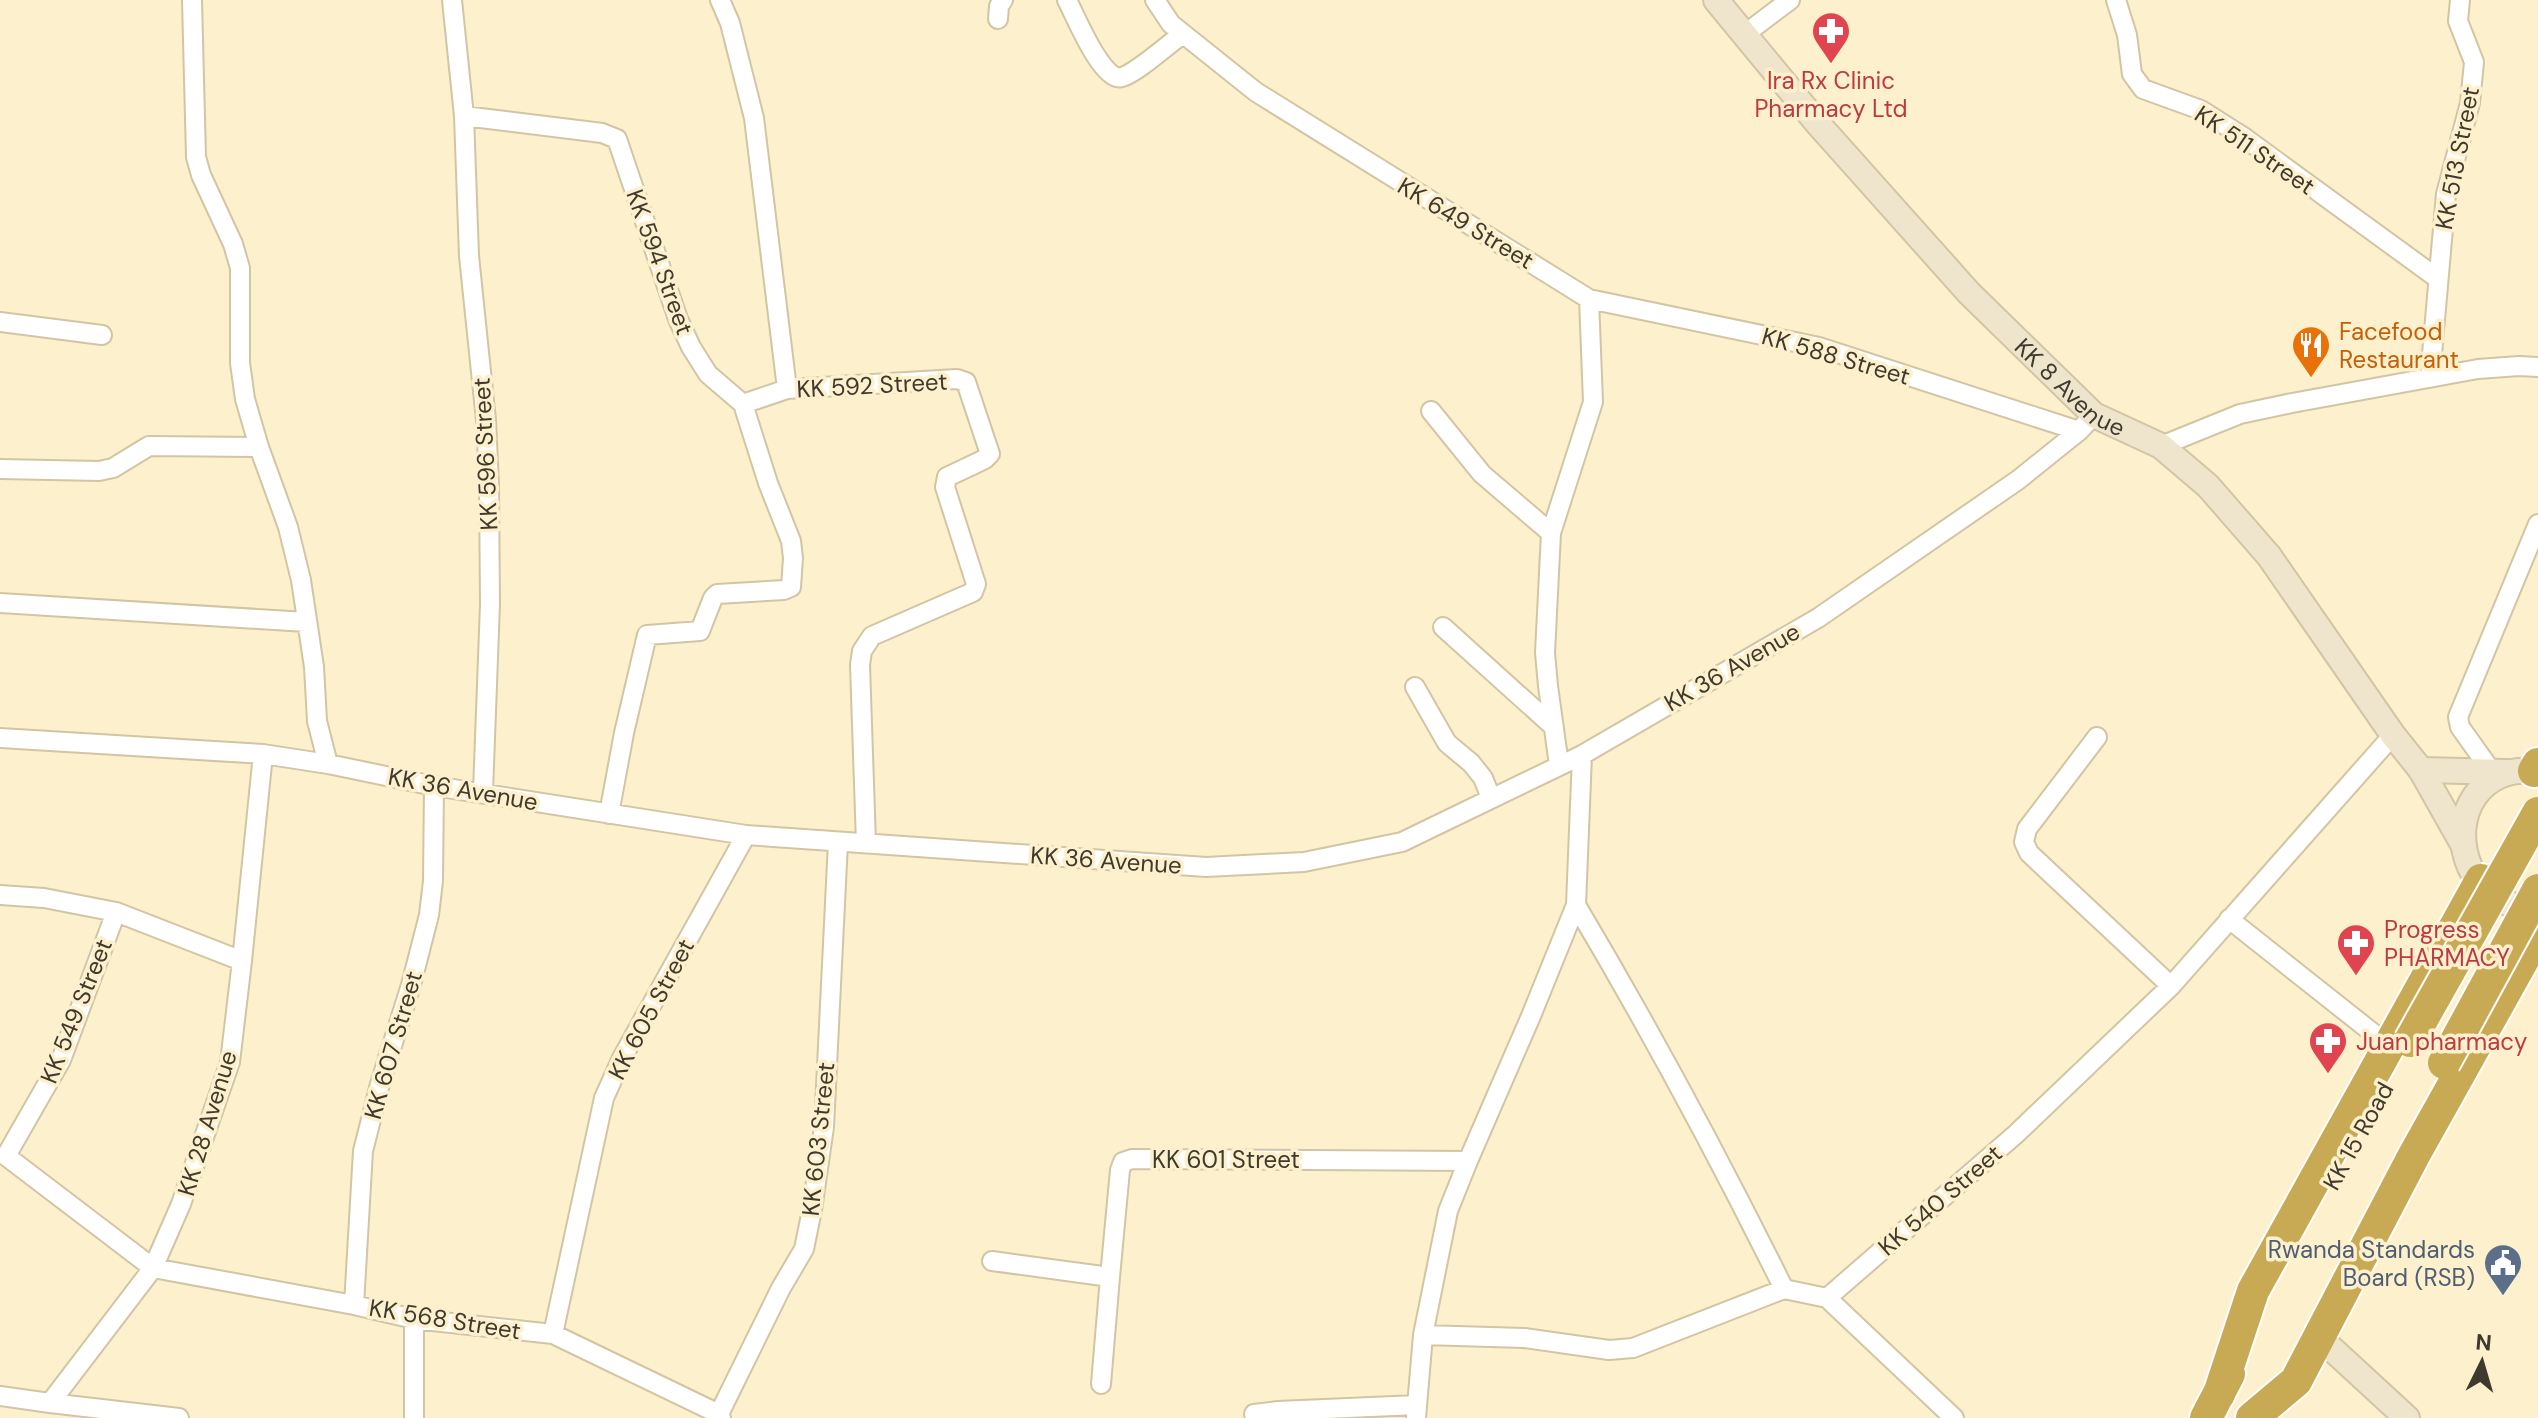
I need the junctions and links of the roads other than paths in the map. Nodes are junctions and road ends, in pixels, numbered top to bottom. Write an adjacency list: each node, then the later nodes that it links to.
1 (192, 0): 26 (street)
2 (452, 0): 14 (street, KK 596 Street)
3 (720, 0): 21 (street)
4 (1003, 0): 11 (street)
5 (1067, 0): 12 (street)
6 (1155, 0): 12 (street, KK 649 Street)
7 (1716, 0): 13 (main road, KK 8 Avenue)
8 (1790, 0): 13 (street)
9 (2116, 0): 15 (street, KK 511 Street)
10 (2460, 0): 15 (street, KK 513 Street)
11 (998, 19)
12 (1183, 34): 16 (street, KK 649 Street)
13 (1745, 34): 24 (main road, KK 8 Avenue)
14 (464, 116): 22 (street, KK 594 Street); 45 (street, KK 596 Street)
15 (2437, 278): 20 (street, KK 513 Street)
16 (1589, 299): 24 (street, KK 588 Street); 29 (street)
17 (0, 322): 18 (street)
18 (102, 335)
19 (2538, 367): 20 (street)
20 (2430, 377): 25 (street)
21 (787, 389): 22 (street, KK 592 Street); 51 (street, KK 592 Street)
22 (743, 404): 48 (street)
23 (1431, 411): 29 (street)
24 (2086, 423): 25 (main road, KK 8 Avenue); 39 (street, KK 36 Avenue)
25 (2161, 446): 35 (main road, KK 8 Avenue)
26 (259, 447): 27 (street); 31 (street)
27 (0, 469)
28 (2538, 524): 43 (street)
29 (1551, 533): 34 (street)
30 (0, 603): 31 (street)
31 (306, 622): 40 (street)
32 (1443, 627): 34 (street)
33 (1415, 687): 46 (street)
34 (1554, 727): 41 (street)
35 (2393, 735): 42 (main road, KK 8 Avenue); 59 (street, KK 540 Street)
36 (2097, 737): 62 (street)
37 (0, 738): 38 (street, KK 36 Avenue)
38 (263, 754): 40 (street, KK 36 Avenue); 61 (street, KK 28 Avenue)
39 (1582, 755): 41 (street, KK 36 Avenue); 56 (street)
40 (328, 764): 44 (street, KK 36 Avenue)
41 (1559, 765): 46 (street, KK 36 Avenue)
42 (2421, 770): 43 (main road); 52 (main road, KK 8 Avenue)
43 (2522, 770): 52 (main road)
44 (434, 786): 45 (street, KK 36 Avenue); 71 (street, KK 607 Street)
45 (483, 792): 48 (street, KK 36 Avenue)
46 (1491, 798): 51 (street, KK 36 Avenue)
47 (2538, 813): 63 (highway, KK 15 Road, bridge)
48 (609, 814): 49 (street, KK 36 Avenue)
49 (746, 835): 50 (street, KK 36 Avenue); 73 (street, KK 605 Street)
50 (838, 842): 51 (street, KK 36 Avenue); 82 (street, KK 603 Street)
51 (866, 843)
52 (2464, 846): 53 (main road, KK 8 Avenue)
53 (2481, 880): 58 (main road); 63 (highway)
54 (2538, 890): 86 (highway, KK 15 Road, bridge)
55 (0, 895): 57 (street)
56 (1576, 905): 65 (street); 69 (street)
57 (116, 912): 61 (street); 64 (street, KK 549 Street)
58 (2538, 917)
59 (2229, 919): 62 (street, KK 540 Street); 63 (street)
60 (2538, 933): 75 (highway)
61 (242, 961): 67 (street, KK 28 Avenue)
62 (2171, 986): 70 (street, KK 540 Street)
63 (2399, 1043): 79 (highway, KK 15 Road)
64 (3, 1155): 67 (street, KK 549 Street)
65 (1468, 1161): 68 (street, KK 601 Street); 74 (street)
66 (992, 1261): 68 (street)
67 (153, 1268): 71 (street, KK 568 Street); 78 (street, KK 28 Avenue)
68 (1110, 1277): 76 (street, KK 601 Street)
69 (1784, 1289): 70 (street); 74 (street)
70 (1827, 1298): 85 (street)
71 (354, 1305): 72 (street, KK 568 Street)
72 (414, 1319): 73 (street, KK 568 Street); 84 (street)
73 (553, 1334): 82 (street, KK 568 Street)
74 (1423, 1335): 80 (street)
75 (2319, 1337): 86 (highway); 87 (main road)
76 (1101, 1384)
77 (0, 1396): 78 (street)
78 (50, 1403): 83 (street)
79 (2212, 1406)
80 (1416, 1412): 81 (street)
81 (1254, 1414)
82 (720, 1416)
83 (179, 1418)
84 (414, 1418)
85 (1954, 1418)
86 (2250, 1418)
87 (2407, 1418)

